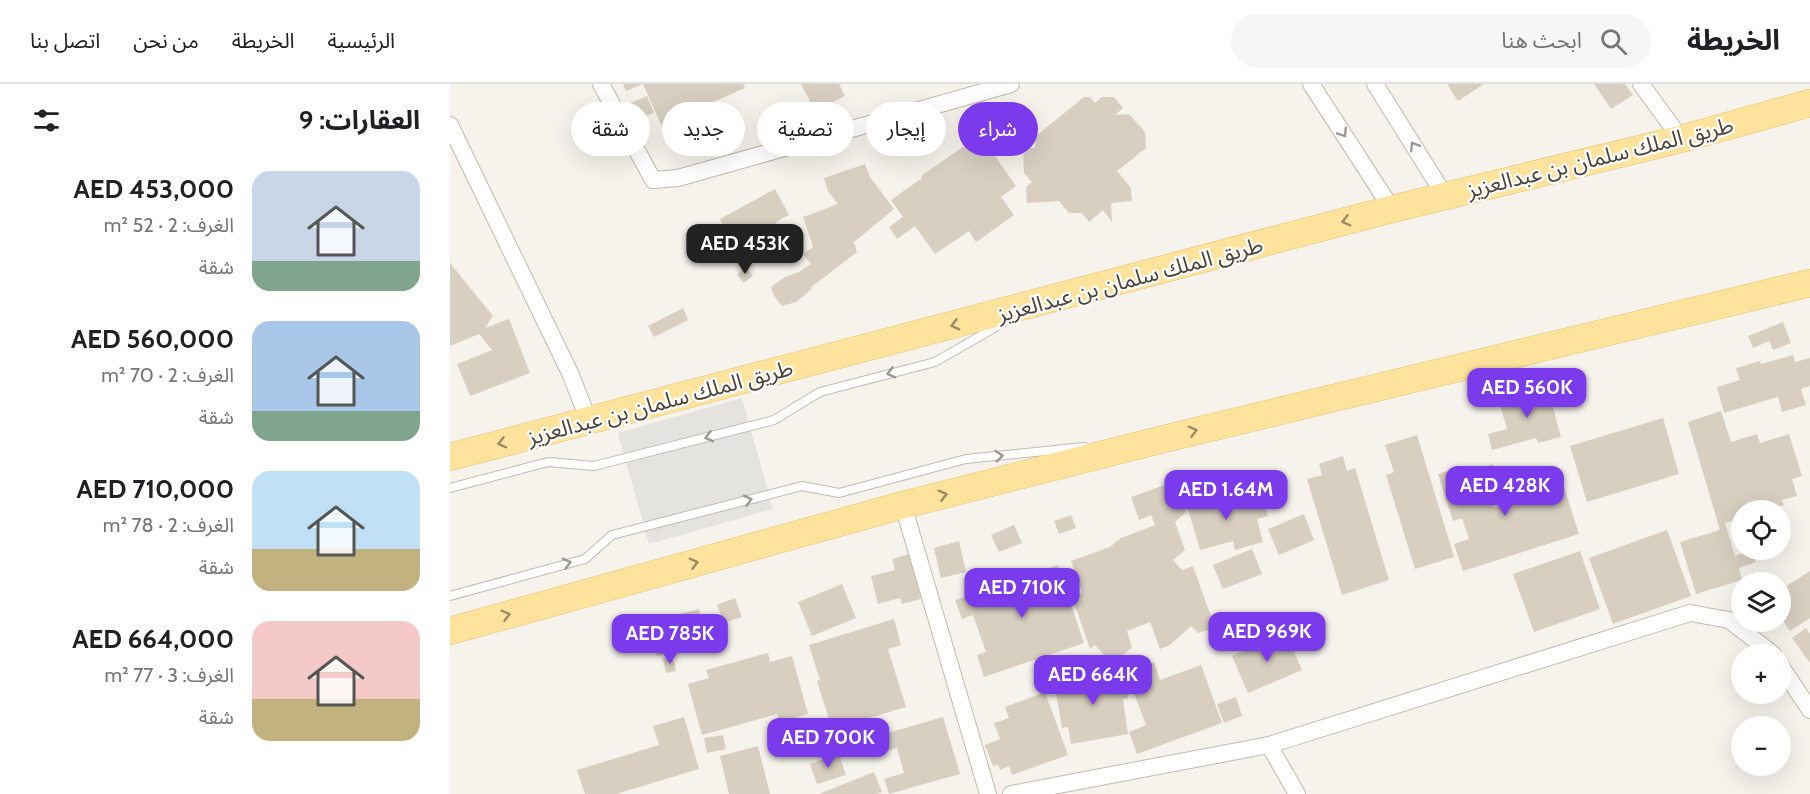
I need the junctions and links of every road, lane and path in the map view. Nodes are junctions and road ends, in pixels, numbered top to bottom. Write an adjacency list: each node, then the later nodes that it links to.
1 (601, 84): 2 (street)
2 (1011, 84)
3 (1311, 84): 10 (street, one-way to 10)
4 (1375, 84): 9 (street, one-way to 4)
5 (1641, 84): 8 (street)
6 (1810, 103): 8 (main road, طريق الملك سلمان بن عبدالعزيز)
7 (450, 125): 13 (street)
8 (1681, 139): 9 (main road, طريق الملك سلمان بن عبدالعزيز)
9 (1445, 196): 10 (main road, طريق الملك سلمان بن عبدالعزيز)
10 (1392, 209): 12 (main road, طريق الملك سلمان بن عبدالعزيز, one-way to 12)
11 (1810, 283): 14 (main road, one-way to 11)
12 (1038, 303): 13 (main road, طريق الملك سلمان بن عبدالعزيز, one-way to 13); 18 (lane, one-way to 18)
13 (588, 420): 17 (main road, طريق الملك سلمان بن عبدالعزيز, one-way to 17)
14 (1164, 439): 15 (lane); 19 (main road, one-way to 14)
15 (1105, 445)
16 (1094, 446): 20 (lane, one-way to 16)
17 (450, 457)
18 (450, 488)
19 (903, 506): 21 (main road, one-way to 19); 26 (street)
20 (450, 596)
21 (450, 631)
22 (1763, 644): 25 (street)
23 (1791, 682): 24 (street)
24 (1810, 710)
25 (1269, 745): 27 (street); 28 (street)
26 (988, 794)
27 (1011, 794)
28 (1297, 794)

